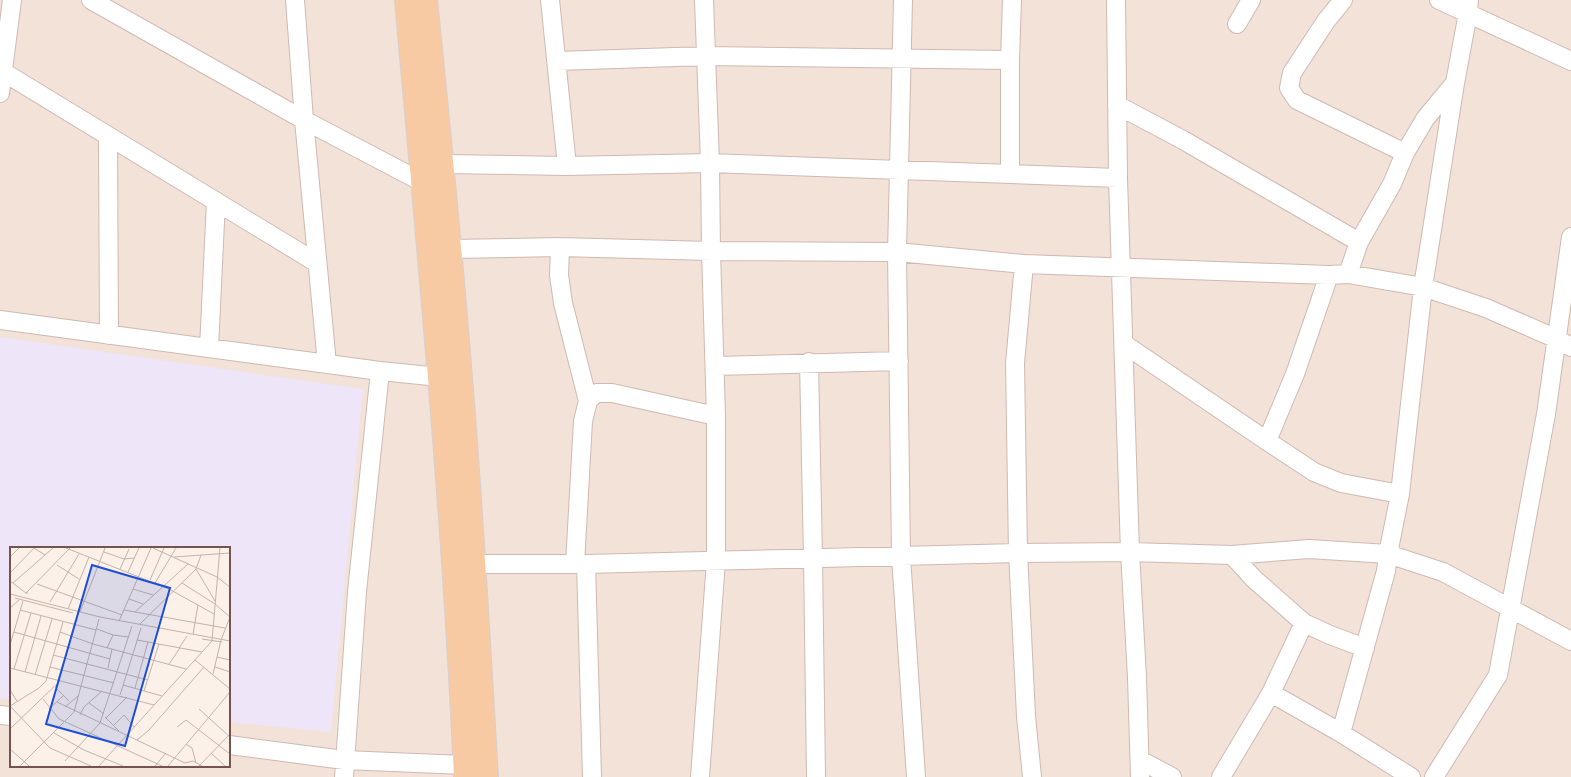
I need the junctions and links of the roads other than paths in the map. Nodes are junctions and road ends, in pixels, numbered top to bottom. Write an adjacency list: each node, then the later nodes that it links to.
1 (12, 0): 21 (street)
2 (92, 0): 25 (street)
3 (295, 0): 25 (street)
4 (406, 0): 34 (main road)
5 (426, 0): 29 (main road)
6 (550, 0): 19 (street)
7 (704, 0): 16 (street)
8 (904, 0): 17 (street)
9 (1012, 0): 18 (street)
10 (1116, 0): 24 (street)
11 (1251, 0): 15 (street)
12 (1343, 0): 27 (street)
13 (1439, 0): 14 (street)
14 (1468, 7): 20 (street); 22 (street)
15 (1237, 24)
16 (706, 56): 17 (street); 19 (street); 28 (street)
17 (902, 59): 18 (street); 31 (street)
18 (1010, 60): 32 (street)
19 (556, 61): 30 (street)
20 (1571, 61)
21 (1, 71): 23 (street); 26 (street)
22 (1455, 83): 27 (street); 47 (street)
23 (0, 93)
24 (1116, 105): 33 (street); 37 (street)
25 (304, 120): 34 (street); 42 (street)
26 (108, 136): 35 (street); 49 (street)
27 (1405, 153): 37 (street)
28 (710, 163): 30 (street); 31 (street); 40 (street)
29 (442, 164): 30 (street); 39 (main road)
30 (567, 166)
31 (900, 170): 32 (street); 41 (street)
32 (1010, 174): 33 (street)
33 (1118, 178): 44 (street)
34 (422, 182): 58 (main road)
35 (216, 201): 42 (street); 52 (street)
36 (1571, 237): 50 (street)
37 (1359, 242): 45 (street)
38 (560, 247): 39 (street); 40 (street); 59 (street)
39 (450, 249): 70 (main road)
40 (711, 251): 41 (street); 56 (street)
41 (897, 252): 43 (street); 53 (street)
42 (317, 263): 55 (street)
43 (1024, 264): 44 (street); 64 (street)
44 (1121, 268): 46 (street); 51 (street)
45 (1348, 274): 46 (street); 47 (street)
46 (1329, 275): 61 (street)
47 (1423, 287): 50 (street); 62 (street)
48 (0, 320): 49 (street)
49 (109, 335): 52 (street)
50 (1564, 343): 72 (street)
51 (1124, 344): 61 (street); 63 (street)
52 (209, 348): 55 (street)
53 (899, 361): 54 (street); 67 (street)
54 (809, 362): 56 (street); 68 (street)
55 (326, 364): 57 (street)
56 (715, 366): 60 (street)
57 (380, 371): 58 (street); 82 (street)
58 (440, 377): 83 (main road)
59 (588, 401): 60 (street); 71 (street)
60 (716, 416): 69 (street)
61 (1267, 442): 62 (street)
62 (1400, 494): 65 (street)
63 (1130, 552): 64 (street); 66 (street); 81 (street)
64 (1018, 553): 67 (street); 89 (street)
65 (1388, 554): 66 (street); 72 (street); 75 (street)
66 (1232, 555): 73 (street)
67 (901, 556): 68 (street); 88 (street)
68 (813, 558): 69 (street); 87 (street)
69 (716, 561): 71 (street); 86 (street)
70 (475, 564): 71 (street); 84 (main road)
71 (580, 564): 85 (street)
72 (1511, 607): 74 (street); 93 (street)
73 (1304, 622): 75 (street); 76 (street)
74 (1571, 641)
75 (1365, 648): 79 (street)
76 (1271, 693): 79 (street); 91 (street)
77 (0, 715): 78 (street)
78 (10, 716)
79 (1341, 733): 92 (street)
80 (230, 745): 82 (street)
81 (1140, 768): 90 (street)
82 (344, 769): 83 (street)
83 (464, 771)
84 (486, 777)
85 (592, 777)
86 (700, 777)
87 (816, 777)
88 (916, 777)
89 (1032, 777)
90 (1172, 777)
91 (1221, 777)
92 (1411, 777)
93 (1434, 777)

